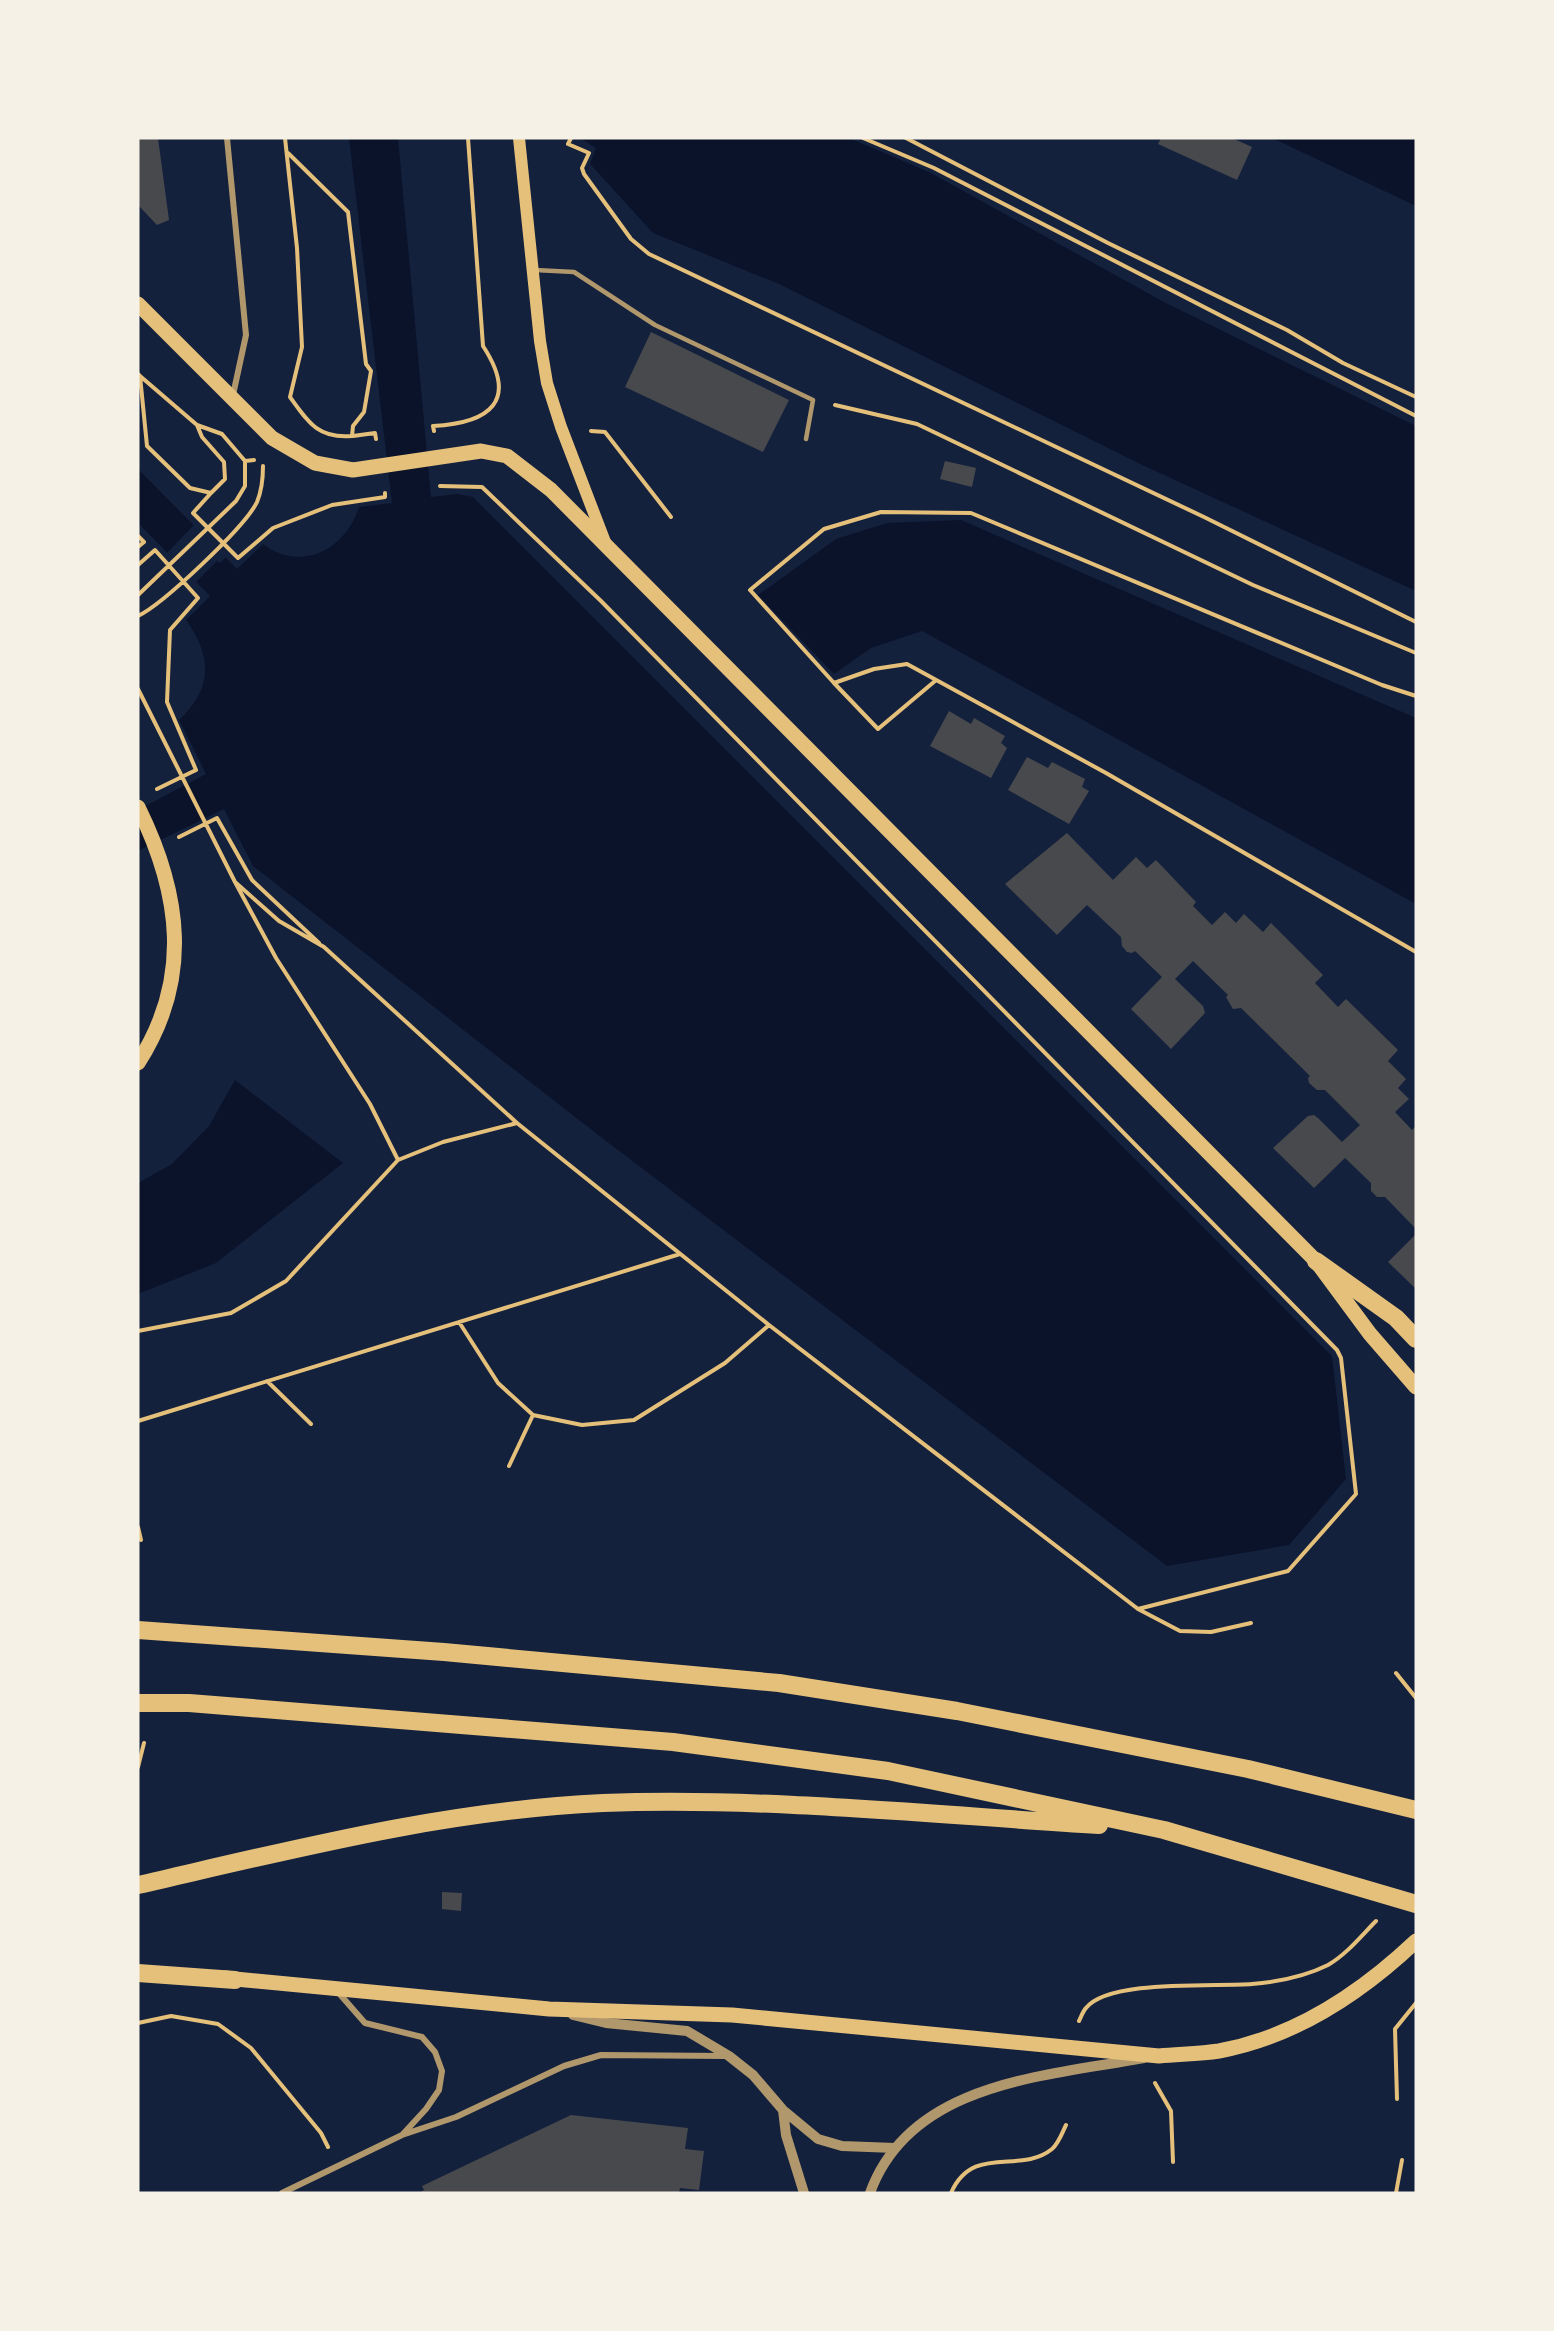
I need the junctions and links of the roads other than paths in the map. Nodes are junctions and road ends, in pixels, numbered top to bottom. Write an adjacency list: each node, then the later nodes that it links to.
1 (227, 138): 5 (street)
2 (519, 138): 3 (main road)
3 (534, 270): 6 (lane); 7 (main road)
4 (138, 304): 5 (main road)
5 (232, 398): 7 (main road)
6 (806, 439)
7 (608, 549): 10 (main road)
8 (138, 807): 9 (main road)
9 (138, 1063)
10 (1316, 1261): 11 (highway); 12 (main road)
11 (1416, 1339)
12 (1416, 1387)
13 (138, 1630): 15 (highway)
14 (138, 1703): 16 (highway)
15 (1416, 1810)
16 (1164, 1830): 17 (highway); 18 (highway)
17 (138, 1886)
18 (1416, 1904)
19 (1416, 1941): 26 (main road)
20 (138, 1965): 22 (main road)
21 (138, 1973): 22 (highway)
22 (235, 1980): 23 (main road)
23 (335, 1989): 24 (main road); 28 (street)
24 (549, 2009): 25 (street); 26 (main road)
25 (729, 2056): 27 (street); 28 (street)
26 (1159, 2056): 29 (street)
27 (783, 2110): 29 (street); 32 (street)
28 (402, 2135): 31 (street)
29 (895, 2148): 30 (street)
30 (872, 2188): 33 (street)
31 (282, 2193)
32 (804, 2193)
33 (880, 2193)

